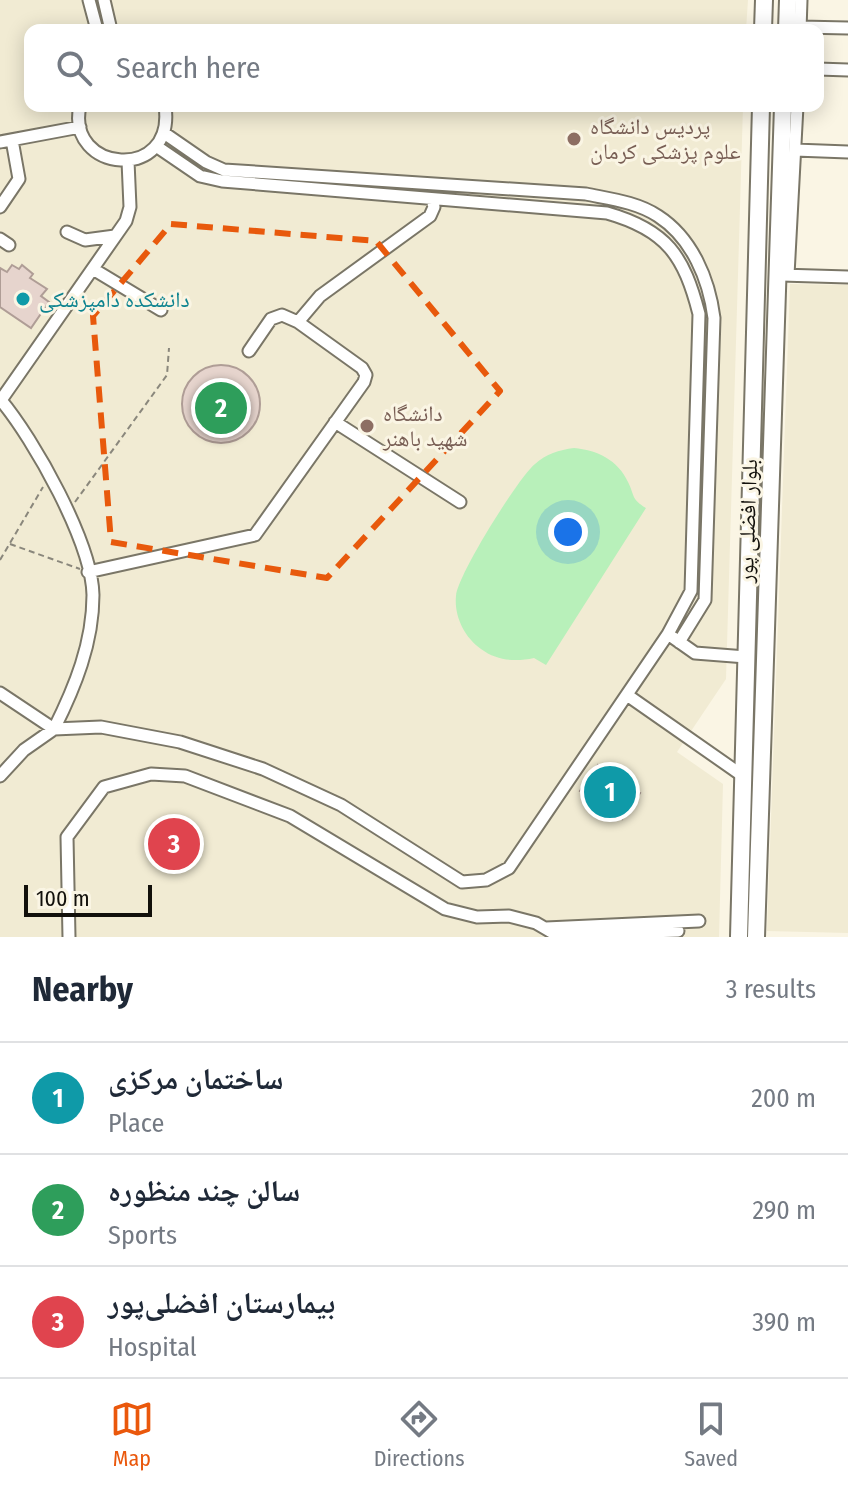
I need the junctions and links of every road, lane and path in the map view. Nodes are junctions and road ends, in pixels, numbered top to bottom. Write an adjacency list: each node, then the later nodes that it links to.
1 (89, 0): 6 (street)
2 (104, 0): 7 (street)
3 (764, 0): 8 (highway)
4 (788, 0): 9 (highway)
5 (801, 0): 10 (street)
6 (95, 24)
7 (110, 24)
8 (763, 24)
9 (794, 24)
10 (796, 24)
11 (824, 28): 12 (street)
12 (848, 28)
13 (824, 69): 14 (street)
14 (848, 70)
15 (80, 112): 20 (street)
16 (166, 112): 21 (street)
17 (761, 112): 50 (highway, بلوار افضلی پور)
18 (783, 112): 34 (highway, بلوار افضلی پور)
19 (797, 112): 24 (street)
20 (80, 127): 22 (street); 26 (street)
21 (164, 133): 23 (street); 27 (street)
22 (6, 141): 30 (street)
23 (156, 146): 26 (street); 28 (street)
24 (795, 150): 25 (street); 34 (street)
25 (848, 152)
26 (128, 161): 32 (street)
27 (490, 188): 29 (street); 49 (street)
28 (432, 199): 29 (street); 37 (street)
29 (490, 203): 48 (street)
30 (0, 207)
31 (67, 232): 32 (street)
32 (115, 236): 33 (street)
33 (93, 269): 36 (street); 40 (street)
34 (783, 275): 35 (street); 63 (highway, بلوار افضلی پور)
35 (848, 277)
36 (161, 310)
37 (298, 322): 39 (street); 41 (street)
38 (169, 348): 44 (path)
39 (249, 351)
40 (0, 399): 42 (street)
41 (335, 422): 43 (street); 47 (street)
42 (50, 476): 44 (street); 45 (path)
43 (460, 502)
44 (67, 513): 47 (street)
45 (9, 544): 46 (path); 47 (path)
46 (0, 560)
47 (88, 572): 53 (street)
48 (668, 634): 49 (street); 52 (street)
49 (679, 642): 50 (street)
50 (746, 657): 55 (highway, بلوار افضلی پور)
51 (0, 693): 53 (street)
52 (627, 695): 53 (street); 55 (street)
53 (54, 729): 54 (street)
54 (2, 772)
55 (743, 776): 62 (highway, بلوار افضلی پور)
56 (699, 921): 58 (street)
57 (545, 928): 58 (street); 60 (street); 61 (street)
58 (678, 930): 59 (street)
59 (604, 935): 60 (street)
60 (559, 936)
61 (69, 937)
62 (739, 937)
63 (756, 937)

